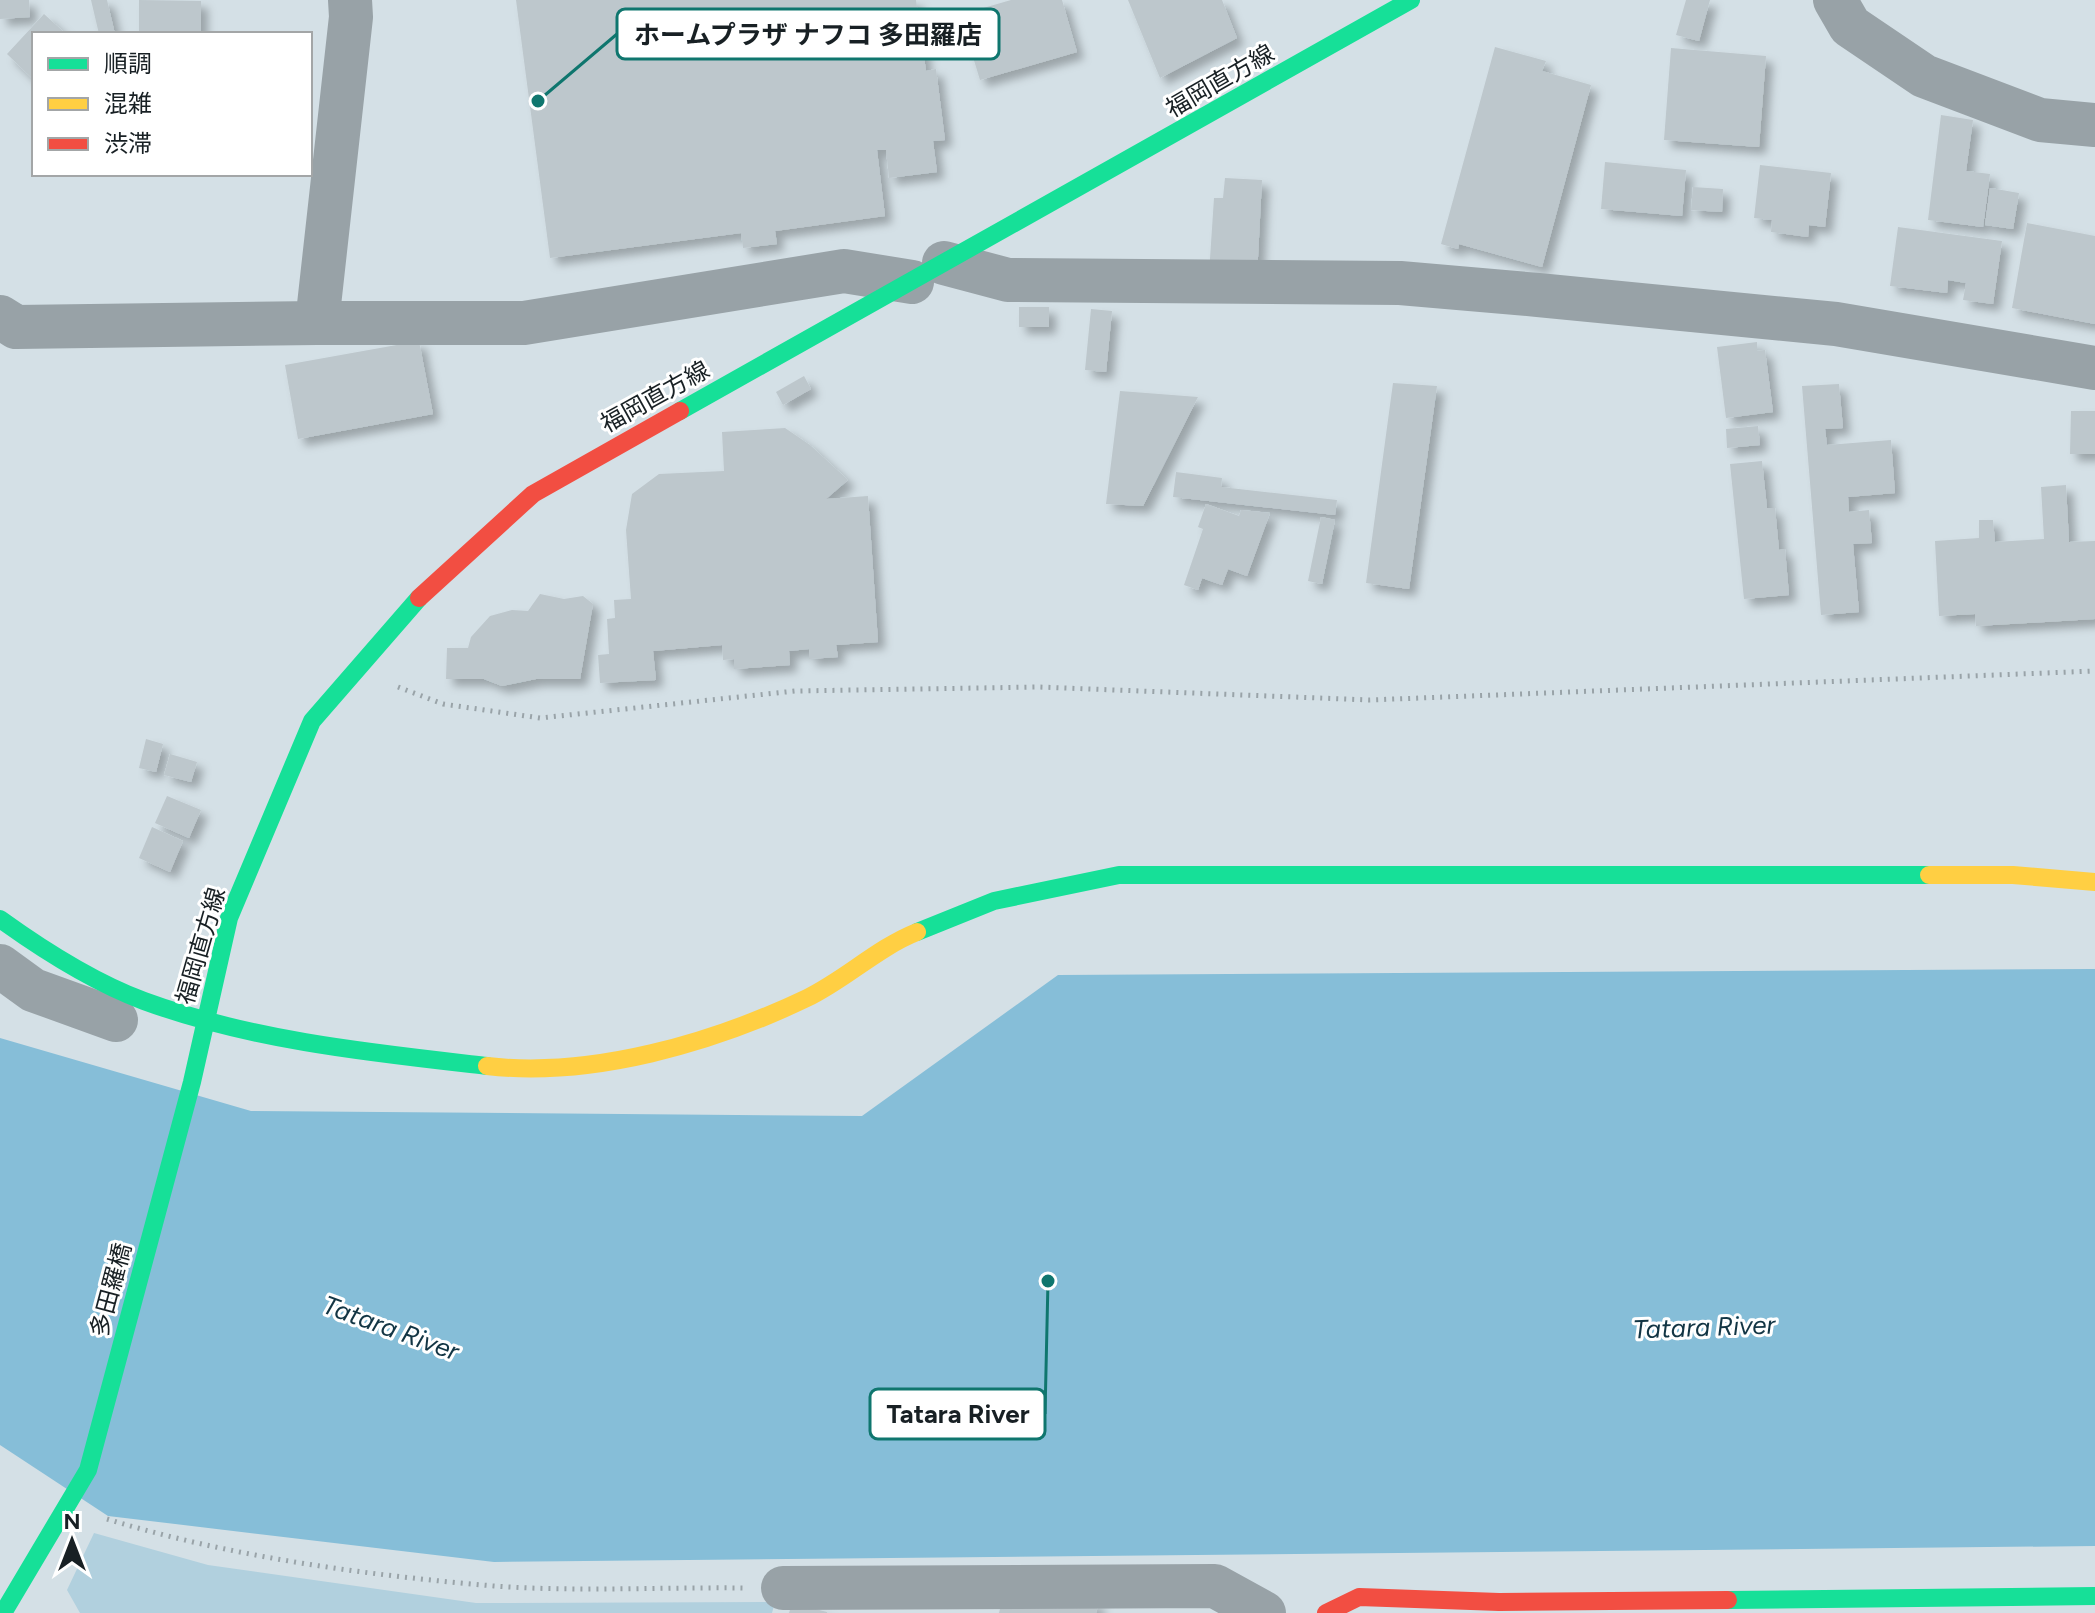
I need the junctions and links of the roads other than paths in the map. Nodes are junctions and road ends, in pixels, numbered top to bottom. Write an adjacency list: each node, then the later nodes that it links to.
1 (350, 0): 7 (street)
2 (1411, 0): 5 (street, 福岡直方線)
3 (1835, 0): 4 (street)
4 (2095, 125)
5 (928, 273): 7 (street); 8 (street); 13 (street, 福岡直方線)
6 (0, 317): 7 (street)
7 (317, 323)
8 (2095, 368)
9 (2095, 882): 13 (street)
10 (0, 919): 13 (street)
11 (0, 966): 12 (street)
12 (116, 1020)
13 (205, 1020): 14 (street, 福岡直方線)
14 (192, 1082): 18 (street, 多田羅橋)
15 (783, 1588): 19 (street)
16 (2095, 1596): 17 (street)
17 (1498, 1607): 20 (street)
18 (3, 1613)
19 (1264, 1613)
20 (1326, 1613)

